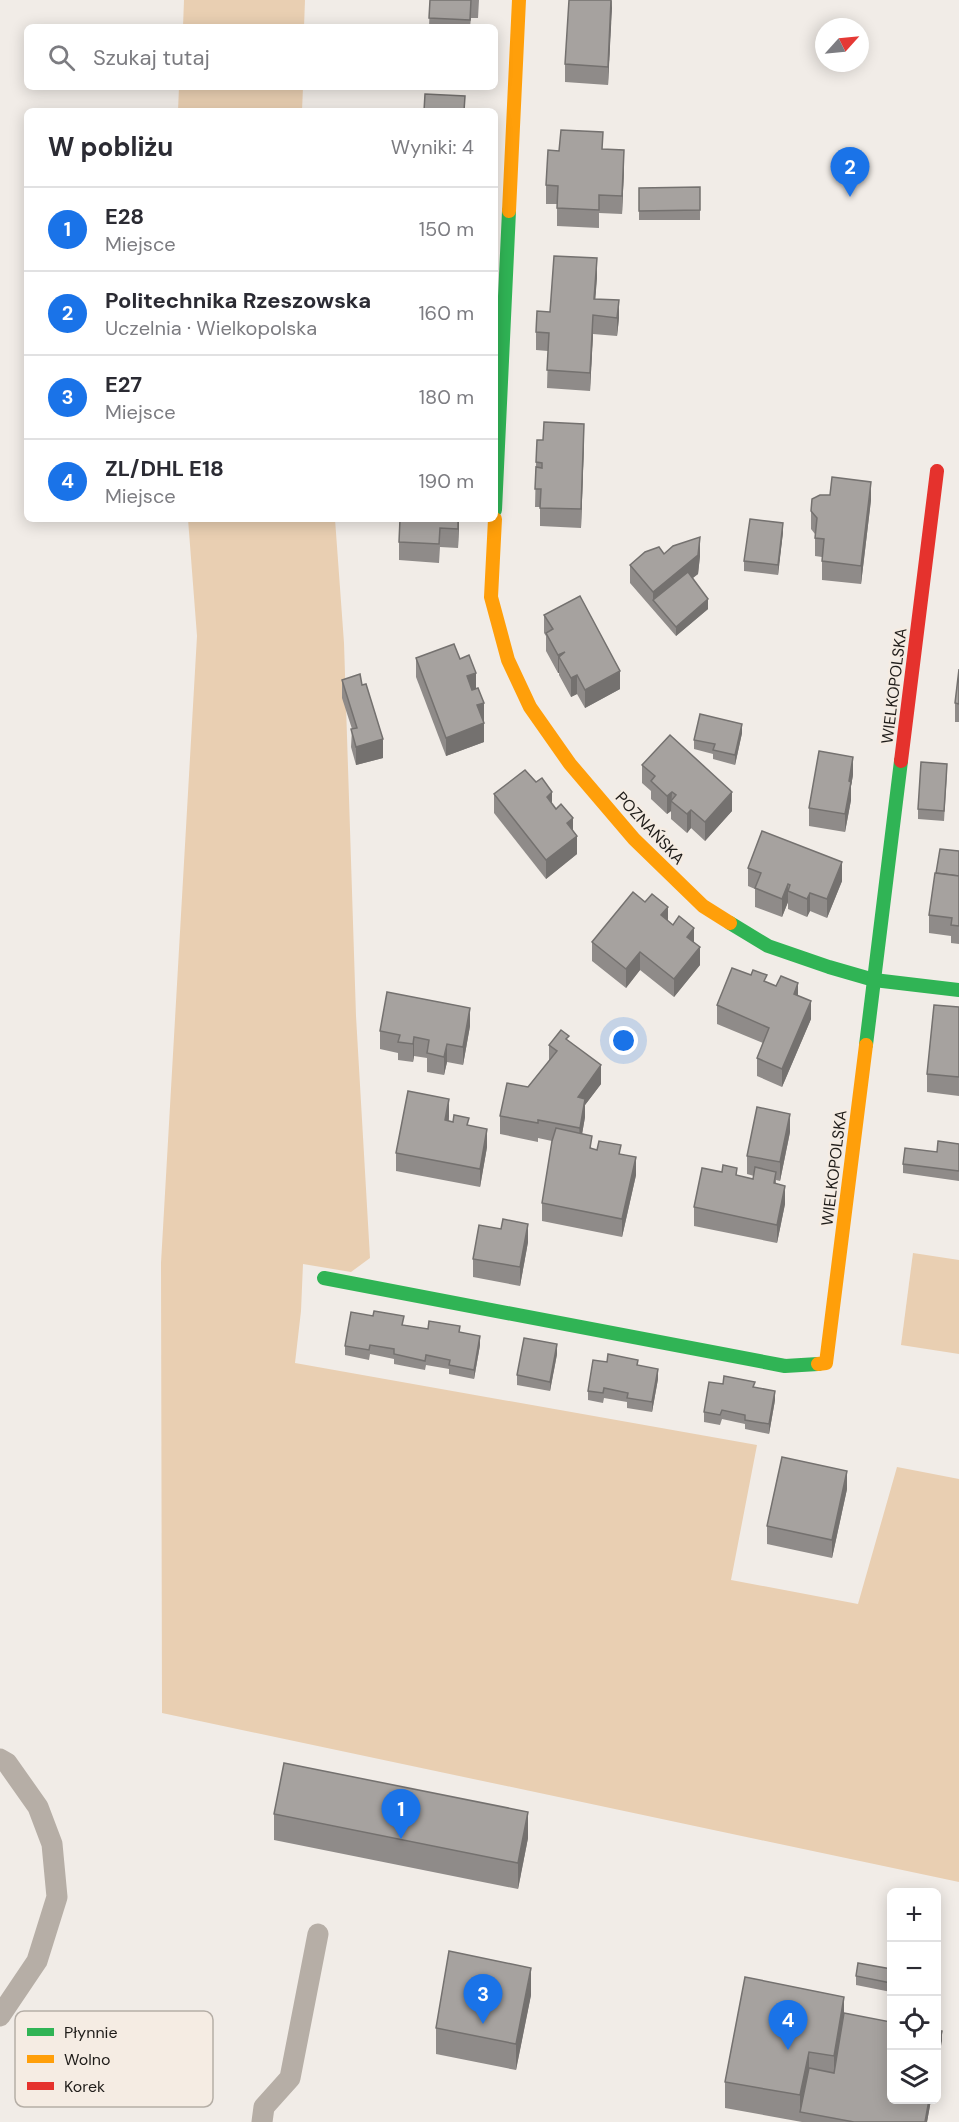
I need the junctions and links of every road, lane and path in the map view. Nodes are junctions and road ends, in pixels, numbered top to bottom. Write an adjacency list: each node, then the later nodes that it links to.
1 (519, 0): 2 (street)
2 (498, 446)
3 (937, 471): 5 (street, WIELKOPOLSKA)
4 (495, 522): 5 (street, POZNAŃSKA)
5 (874, 980): 6 (street, POZNAŃSKA); 7 (street, WIELKOPOLSKA)
6 (959, 990)
7 (324, 1278)
8 (0, 1759): 10 (lane)
9 (318, 1934): 11 (lane)
10 (0, 2016)
11 (262, 2122)

